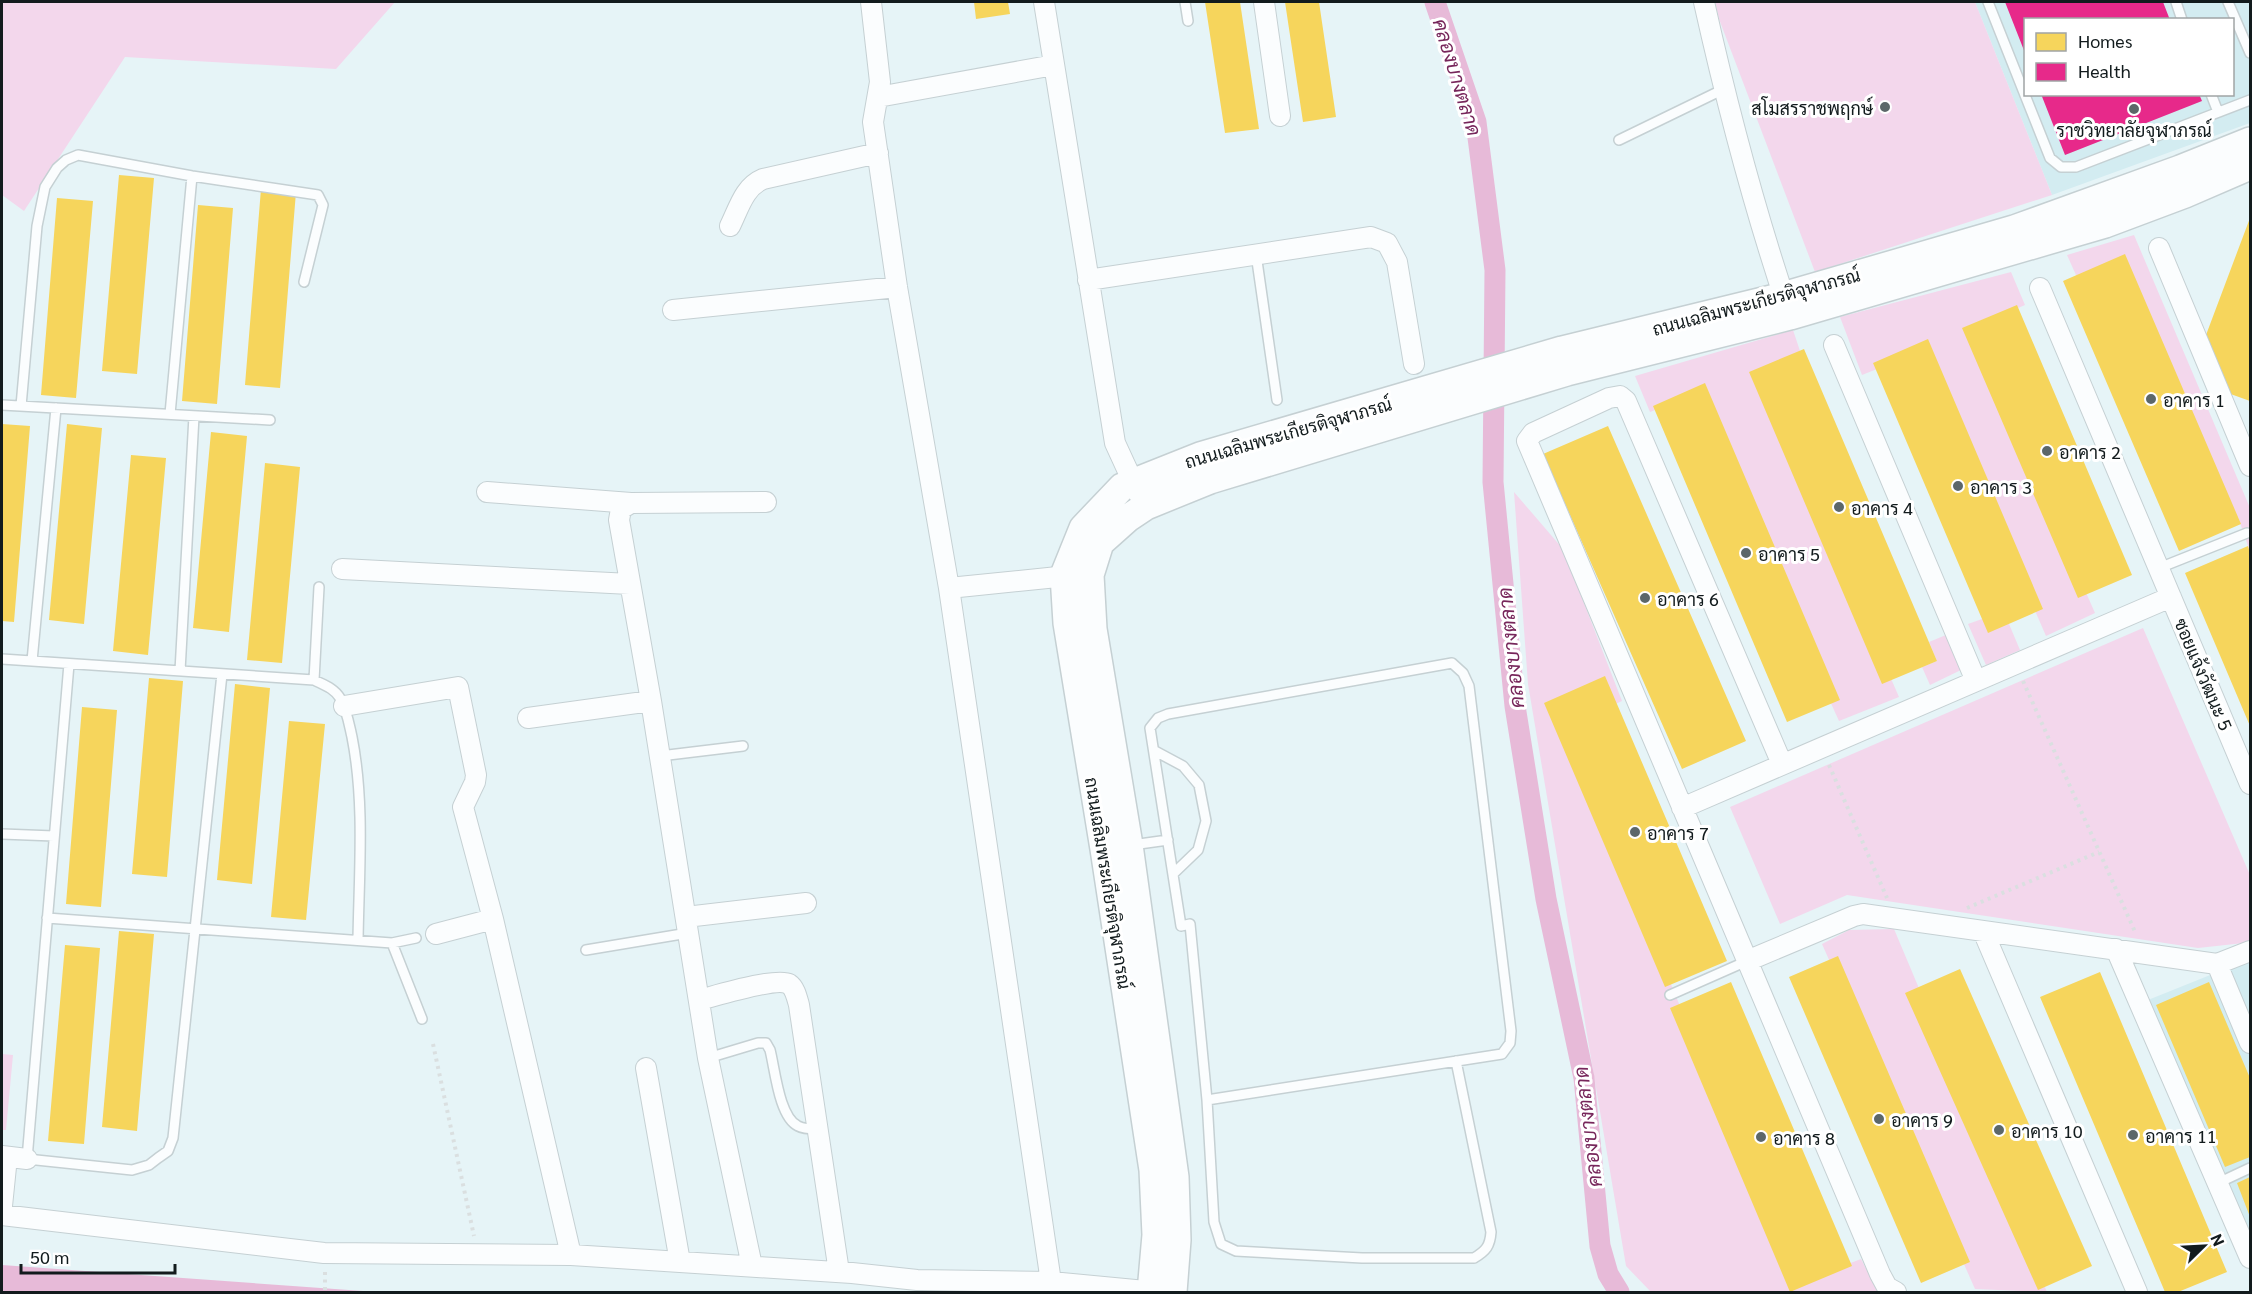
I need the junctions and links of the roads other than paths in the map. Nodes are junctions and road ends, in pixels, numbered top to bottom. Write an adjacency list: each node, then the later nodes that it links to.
1 (871, 2): 17 (street)
2 (1044, 2): 12 (street)
3 (1185, 2): 10 (lane)
4 (1264, 2): 20 (street)
5 (1704, 2): 13 (street)
6 (1988, 2): 14 (lane)
7 (2175, 2): 9 (lane)
8 (2228, 2): 11 (lane)
9 (2181, 18)
10 (1188, 21)
11 (2250, 52)
12 (1054, 65): 17 (street); 29 (street)
13 (1724, 89): 21 (lane); 33 (street)
14 (2024, 93)
15 (2025, 96): 19 (lane)
16 (2212, 96): 19 (lane)
17 (878, 97): 23 (street)
18 (2250, 100): 19 (lane)
19 (2218, 112)
20 (1280, 116)
21 (1619, 140)
22 (2250, 141): 33 (street, ถนนเฉลิมพระเกียรติจุฬาภรณ์)
23 (878, 153): 26 (street); 31 (street)
24 (2250, 166): 33 (street, ถนนเฉลิมพระเกียรติจุฬาภรณ์)
25 (192, 176): 30 (lane); 39 (lane); 41 (lane)
26 (730, 226)
27 (2159, 248): 44 (street)
28 (1256, 254): 29 (street); 36 (street); 37 (lane)
29 (1088, 280): 47 (street)
30 (304, 282)
31 (897, 286): 34 (street); 56 (street)
32 (2040, 288): 51 (street, ซอยแจ้งวัฒนะ 5)
33 (1787, 306): 47 (street, ถนนเฉลิมพระเกียรติจุฬาภรณ์)
34 (673, 310)
35 (1834, 345): 64 (street)
36 (1414, 364)
37 (1277, 400)
38 (2, 405): 39 (lane)
39 (21, 406): 40 (lane)
40 (56, 408): 41 (lane); 59 (lane)
41 (170, 414): 42 (lane)
42 (194, 416): 43 (lane); 61 (lane)
43 (270, 420)
44 (2242, 429): 45 (street)
45 (2250, 466)
46 (487, 492): 49 (street)
47 (1139, 494): 53 (street, ถนนเฉลิมพระเกียรติจุฬาภรณ์)
48 (766, 502): 49 (street)
49 (631, 503): 54 (street)
50 (2247, 533): 51 (lane)
51 (2159, 568): 57 (street, ซอยแจ้งวัฒนะ 5)
52 (342, 569): 54 (street)
53 (1077, 575): 56 (street); 77 (street, ถนนเฉลิมพระเกียรติจุฬาภรณ์)
54 (630, 584): 65 (street)
55 (319, 587): 63 (lane)
56 (949, 588): 113 (street)
57 (2171, 597): 64 (street); 72 (street, ซอยแจ้งวัฒนะ 5)
58 (2, 659): 59 (lane)
59 (32, 661): 60 (lane)
60 (69, 664): 61 (lane); 75 (lane)
61 (180, 671): 62 (lane)
62 (222, 674): 63 (lane); 83 (lane)
63 (314, 680): 66 (lane)
64 (1976, 681): 71 (street)
65 (651, 701): 67 (street); 70 (street)
66 (344, 706): 81 (street); 87 (lane)
67 (528, 718)
68 (743, 746): 70 (lane)
69 (1155, 751): 76 (lane); 78 (lane); 99 (lane)
70 (660, 756): 82 (street)
71 (1782, 764): 73 (street); 73 (street)
72 (2250, 784)
73 (1683, 808): 92 (street)
74 (2, 834): 75 (lane)
75 (54, 836): 80 (lane)
76 (1168, 840): 77 (lane); 78 (lane)
77 (1117, 847): 114 (street, ถนนเฉลิมพระเกียรติจุฬาภรณ์); 116 (street, ถนนเฉลิมพระเกียรติจุฬาภรณ์)
78 (1173, 873): 101 (lane)
79 (806, 903): 82 (street)
80 (47, 918): 83 (lane); 103 (lane)
81 (493, 919): 85 (street); 108 (street)
82 (687, 925): 90 (lane); 95 (street)
83 (195, 928): 87 (lane); 103 (lane)
84 (1983, 931): 89 (street); 92 (street); 118 (street)
85 (436, 934)
86 (416, 938): 88 (lane)
87 (358, 940): 88 (lane)
88 (392, 943): 96 (lane)
89 (2116, 949): 93 (street); 105 (street)
90 (586, 950)
91 (2250, 951): 93 (street)
92 (1747, 961): 94 (lane); 117 (street)
93 (2217, 964): 97 (street)
94 (1670, 995)
95 (699, 1000): 98 (street); 102 (street)
96 (422, 1019)
97 (2250, 1043)
98 (708, 1058): 102 (lane); 111 (street)
99 (1456, 1061): 101 (lane); 101 (lane)
100 (646, 1068): 110 (street)
101 (1207, 1100)
102 (818, 1129): 112 (street)
103 (12, 1157): 106 (street)
104 (2250, 1168): 105 (lane)
105 (2218, 1183): 109 (street)
106 (2, 1206)
107 (2, 1215): 108 (street)
108 (571, 1255): 110 (street)
109 (2250, 1258)
110 (680, 1262): 111 (street)
111 (752, 1266): 112 (street)
112 (839, 1272): 113 (street)
113 (1051, 1282): 114 (street)
114 (1151, 1292): 115 (street)
115 (1156, 1293)
116 (1173, 1293)
117 (1896, 1293)
118 (2137, 1293)

